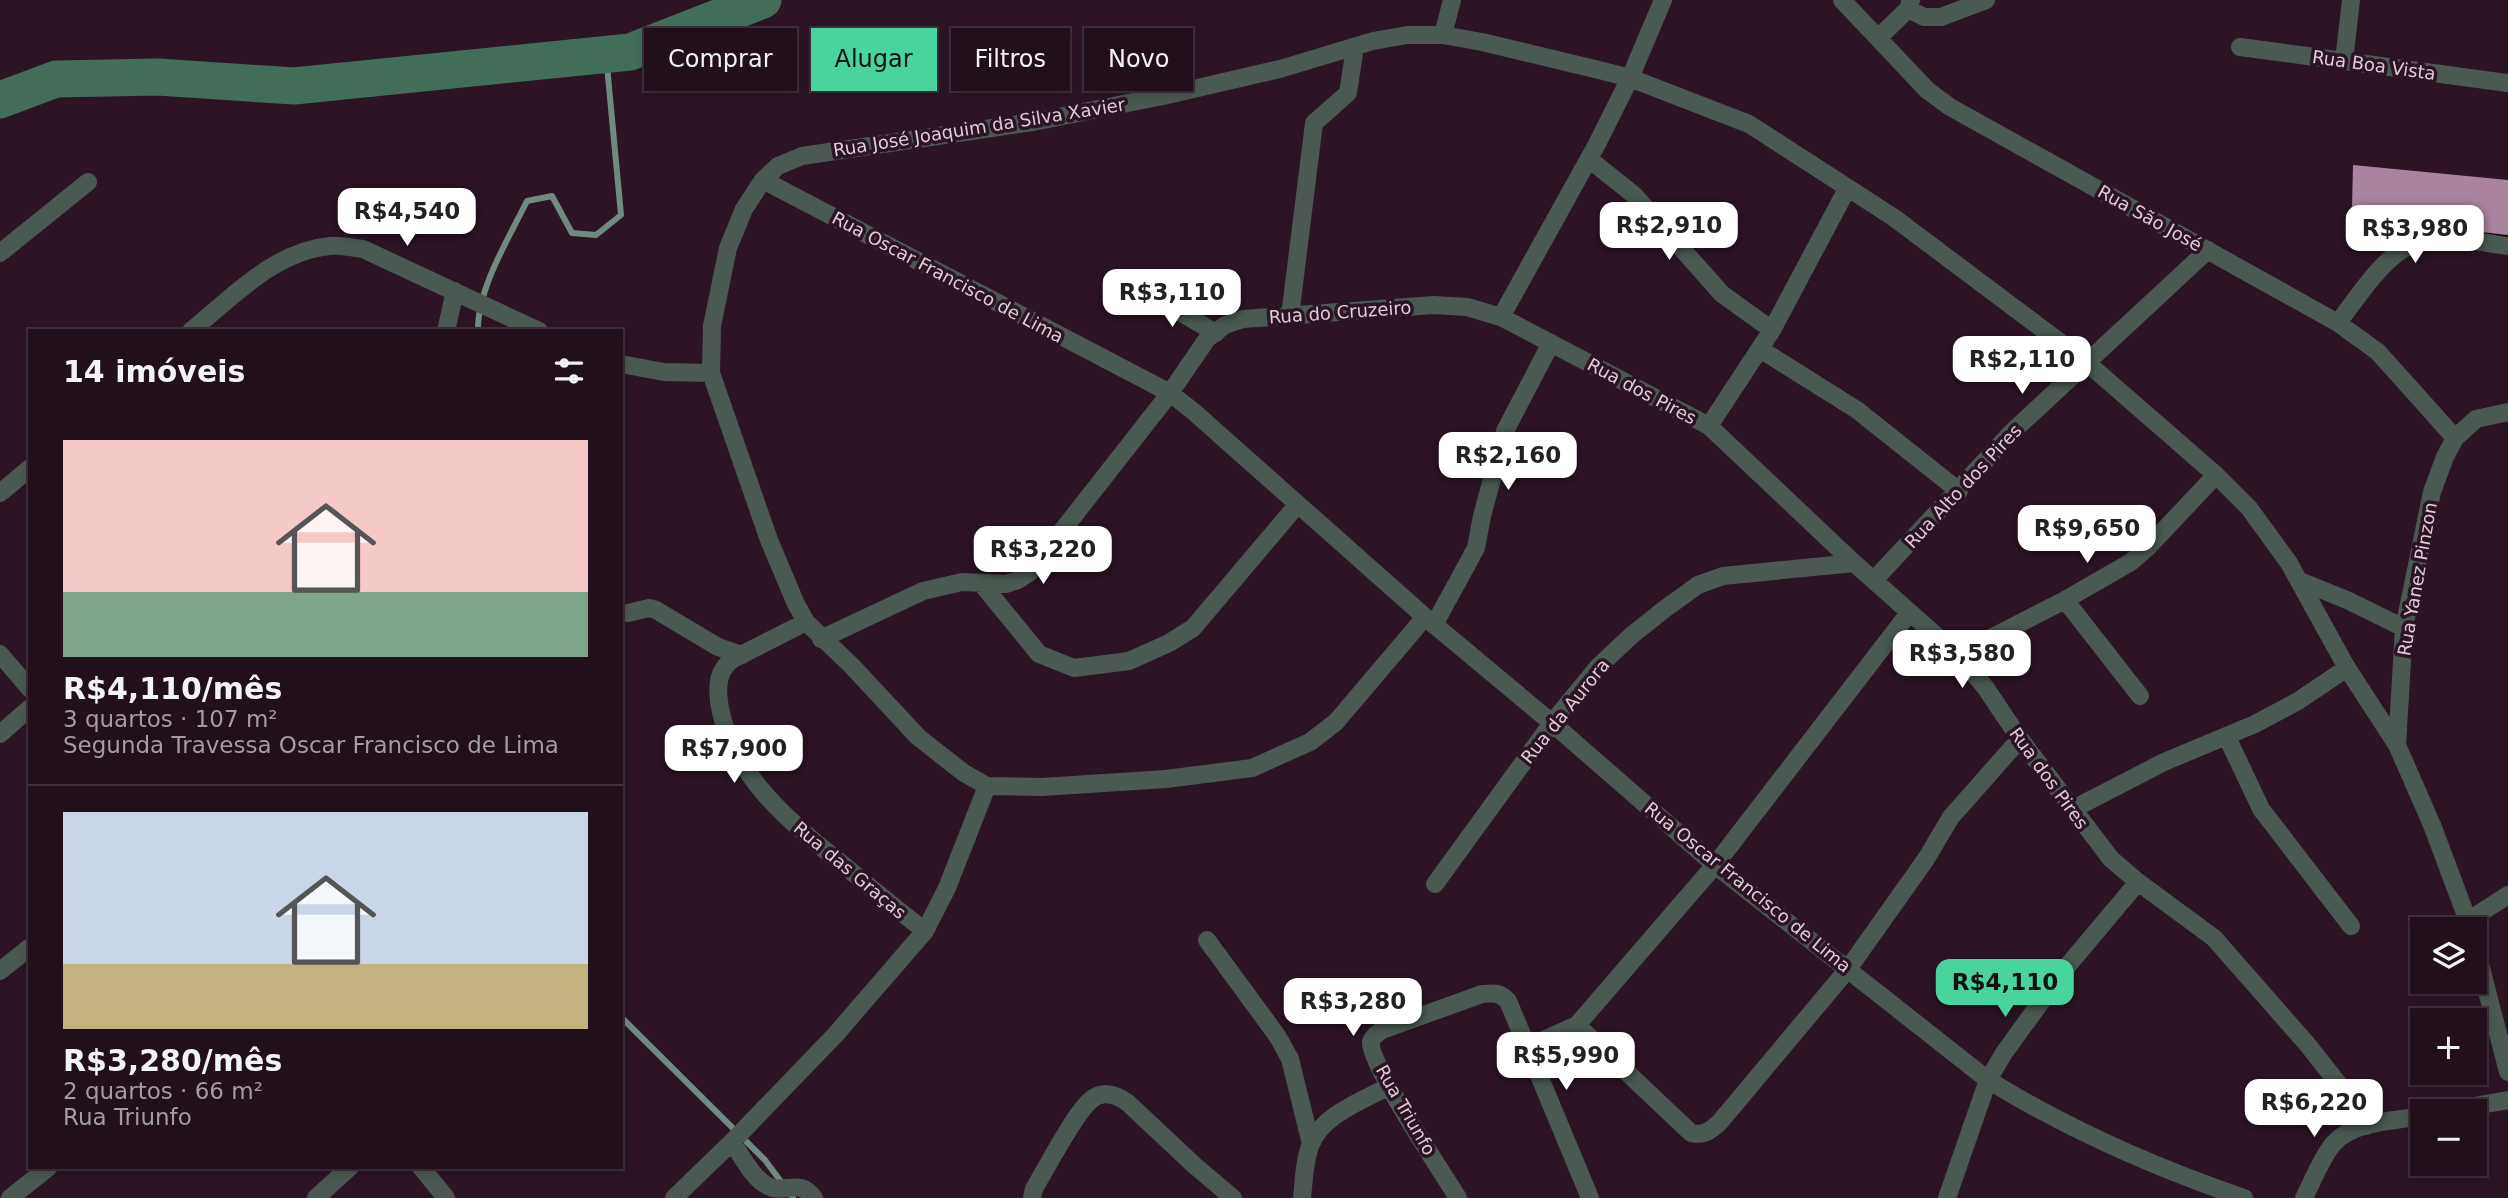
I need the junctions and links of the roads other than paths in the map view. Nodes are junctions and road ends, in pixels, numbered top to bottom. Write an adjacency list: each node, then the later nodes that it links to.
1 (1452, 0): 7 (street)
2 (1662, 0): 12 (street)
3 (1842, 0): 8 (street, Rua São José)
4 (1986, 0): 6 (street)
5 (2351, 0): 11 (street)
6 (1910, 5): 8 (street)
7 (1444, 35): 9 (street, Rua José Joaquim da Silva Xavier); 12 (street, Rua José Joaquim da Silva Xavier)
8 (1878, 38): 19 (street, Rua São José)
9 (1354, 47): 15 (street, Rua José Joaquim da Silva Xavier); 23 (street)
10 (2240, 47): 11 (street, Rua Boa Vista)
11 (2344, 61): 13 (street, Rua Boa Vista)
12 (1630, 78): 14 (street); 17 (street, Rua José Joaquim da Silva Xavier)
13 (2508, 83)
14 (1589, 159): 24 (street); 29 (street)
15 (763, 180): 35 (street, Rua José Joaquim da Silva Xavier); 36 (street, Rua Oscar Francisco de Lima)
16 (88, 182): 20 (street)
17 (1847, 189): 29 (street); 33 (street, Rua José Joaquim da Silva Xavier)
18 (2508, 246): 25 (street)
19 (2208, 250): 25 (street, Rua São José); 33 (street, Rua Alto dos Pires)
20 (0, 253)
21 (1147, 293): 30 (street)
22 (462, 294): 26 (street); 27 (street); 28 (street)
23 (1290, 316): 24 (street, Rua do Cruzeiro); 30 (street, Rua do Cruzeiro)
24 (1501, 317): 31 (street, Rua dos Pires)
25 (2338, 323): 39 (street, Rua São José)
26 (193, 329)
27 (447, 329)
28 (535, 329)
29 (1772, 330): 32 (street)
30 (1216, 333): 36 (street, Rua do Cruzeiro)
31 (1551, 343): 38 (street, Rua dos Pires); 52 (street)
32 (1760, 349): 38 (street); 42 (street)
33 (2085, 361): 41 (street, Rua José Joaquim da Silva Xavier); 42 (street, Rua Alto dos Pires)
34 (623, 364): 35 (street)
35 (710, 373): 53 (street, Rua José Joaquim da Silva Xavier)
36 (1170, 393): 44 (street, Rua Oscar Francisco de Lima); 48 (street, Rua do Cruzeiro)
37 (2508, 412): 39 (street, Rua Yanez Pinzon)
38 (1709, 426): 45 (street, Rua dos Pires)
39 (2455, 438): 54 (street, Rua Yanez Pinzon)
40 (28, 470): 43 (street)
41 (2216, 475): 47 (street, Rua José Joaquim da Silva Xavier); 49 (street)
42 (1959, 491): 46 (street, Rua Alto dos Pires)
43 (0, 493)
44 (1298, 504): 48 (street); 52 (street, Rua Oscar Francisco de Lima)
45 (1854, 563): 46 (street, Rua dos Pires); 63 (street, Rua da Aurora)
46 (1874, 580): 51 (street, Rua dos Pires)
47 (2300, 581): 54 (street); 59 (street, Rua José Joaquim da Silva Xavier)
48 (981, 583): 55 (street, Rua do Cruzeiro)
49 (2065, 600): 58 (street); 61 (street)
50 (628, 613): 57 (street)
51 (1909, 613): 58 (street, Rua dos Pires); 70 (street)
52 (1429, 621): 63 (street, Rua Oscar Francisco de Lima); 68 (street)
53 (806, 622): 55 (street, Rua José Joaquim da Silva Xavier); 57 (street, Rua das Graças)
54 (2404, 628): 67 (street, Rua Yanez Pinzon)
55 (821, 639): 68 (street, Rua José Joaquim da Silva Xavier)
56 (0, 654): 60 (street)
57 (742, 655): 77 (street, Rua das Graças)
58 (1958, 655): 66 (street, Rua dos Pires)
59 (2347, 668): 65 (street); 67 (street, Rua José Joaquim da Silva Xavier)
60 (28, 688)
61 (2140, 696)
62 (28, 710): 64 (street)
63 (1552, 723): 70 (street, Rua Oscar Francisco de Lima); 72 (street, Rua da Aurora)
64 (0, 734)
65 (2227, 737): 69 (street); 76 (street)
66 (2020, 739): 69 (street, Rua dos Pires); 80 (street)
67 (2397, 745): 74 (street, Rua José Joaquim da Silva Xavier)
68 (987, 786): 77 (street)
69 (2073, 809): 71 (street, Rua dos Pires)
70 (1715, 865): 80 (street, Rua Oscar Francisco de Lima); 83 (street)
71 (2138, 882): 86 (street); 91 (street, Rua dos Pires)
72 (1435, 884)
73 (2508, 895): 75 (street)
74 (2467, 917)
75 (2480, 917)
76 (2351, 926)
77 (925, 932): 92 (street)
78 (1207, 940): 93 (street)
79 (28, 949): 81 (street)
80 (1848, 970): 83 (street); 86 (street, Rua Oscar Francisco de Lima)
81 (0, 971)
82 (2487, 991): 85 (street)
83 (1577, 1024): 84 (street)
84 (1528, 1047): 87 (street, Rua Triunfo); 106 (street)
85 (2508, 1072)
86 (1988, 1080): 107 (street); 108 (street, Rua Oscar Francisco de Lima)
87 (1389, 1086): 93 (street); 105 (street, Rua Triunfo)
88 (2508, 1100): 89 (street)
89 (2487, 1104)
90 (2410, 1118): 91 (street)
91 (2366, 1126): 109 (street)
92 (733, 1141): 101 (street); 102 (street)
93 (1311, 1144): 104 (street)
94 (47, 1169): 98 (street)
95 (348, 1169): 99 (street)
96 (423, 1169): 100 (street)
97 (1033, 1194): 103 (street)
98 (10, 1198)
99 (316, 1198)
100 (446, 1198)
101 (674, 1198)
102 (814, 1198)
103 (1233, 1198)
104 (1302, 1198)
105 (1458, 1198)
106 (1590, 1198)
107 (1947, 1198)
108 (2244, 1198)
109 (2304, 1198)

